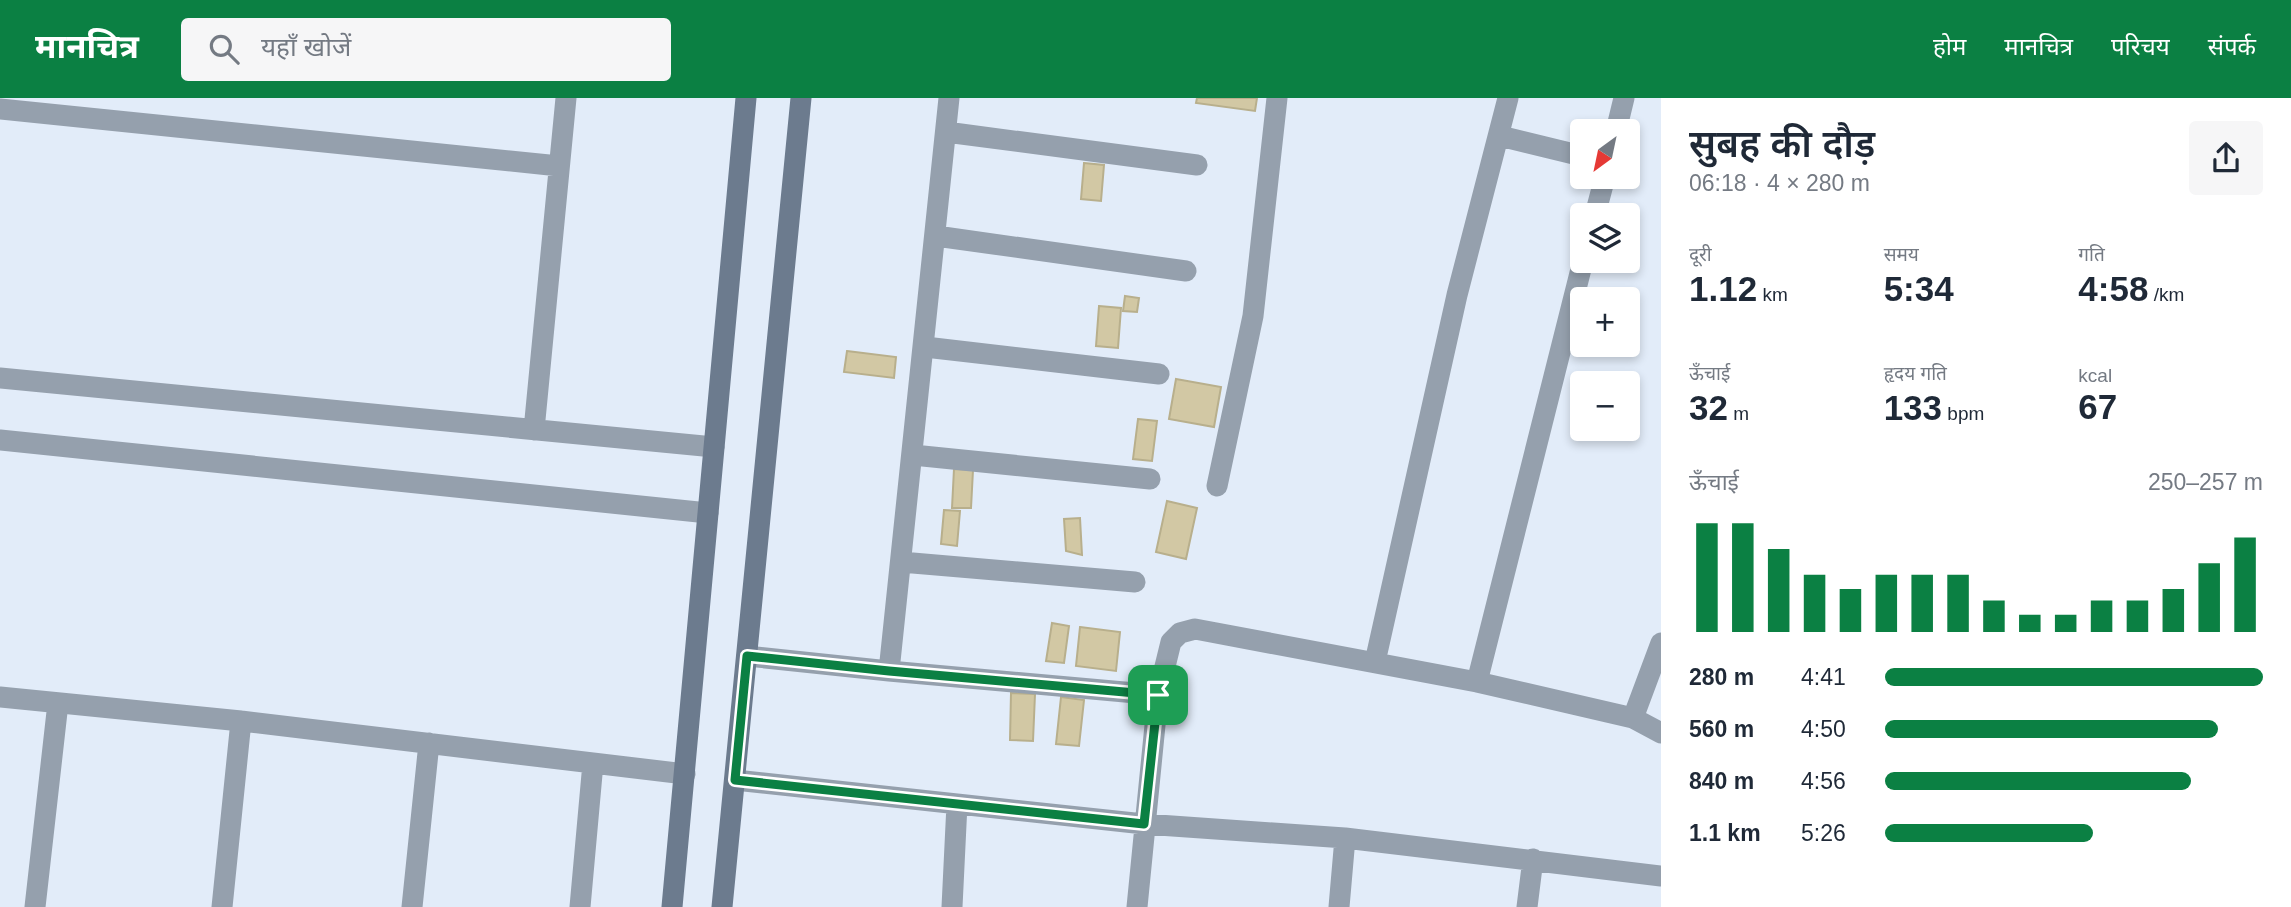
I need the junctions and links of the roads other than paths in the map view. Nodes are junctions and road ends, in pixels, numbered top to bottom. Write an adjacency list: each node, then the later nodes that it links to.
1 (566, 98): 14 (street)
2 (746, 98): 23 (street)
3 (801, 98): 31 (street)
4 (950, 98): 10 (street)
5 (1278, 98): 26 (street)
6 (1508, 98): 11 (street)
7 (1624, 98): 9 (street)
8 (0, 109): 14 (street)
9 (1619, 119)
10 (946, 132): 13 (street); 15 (street)
11 (1500, 136): 12 (street); 32 (street)
12 (1570, 153)
13 (1197, 165)
14 (559, 166): 21 (street)
15 (936, 236): 16 (street); 18 (street)
16 (1186, 271)
17 (1580, 273): 34 (street)
18 (925, 347): 19 (street); 24 (street)
19 (1159, 374)
20 (0, 378): 21 (street)
21 (534, 430): 23 (street)
22 (0, 440): 27 (street)
23 (714, 447): 27 (street)
24 (913, 455): 25 (street); 28 (street)
25 (1150, 479)
26 (1217, 486)
27 (708, 513): 43 (street)
28 (901, 562): 29 (street); 33 (street)
29 (1135, 582)
30 (1661, 643): 38 (street)
31 (747, 656): 33 (street); 44 (street)
32 (1375, 662): 34 (street); 35 (street)
33 (889, 671): 35 (street)
34 (1477, 682): 38 (street)
35 (1158, 695): 46 (street)
36 (0, 697): 37 (street)
37 (58, 703): 39 (street); 50 (street)
38 (1633, 718): 40 (street)
39 (241, 721): 41 (street); 51 (street)
40 (1661, 733)
41 (429, 743): 42 (street); 52 (street)
42 (593, 763): 43 (street); 53 (street)
43 (685, 774): 54 (street)
44 (735, 780): 45 (street); 55 (street)
45 (957, 804): 46 (street); 56 (street)
46 (1144, 824): 47 (street); 57 (street)
47 (1345, 838): 48 (street); 58 (street)
48 (1533, 859): 49 (street); 59 (street)
49 (1661, 876)
50 (36, 907)
51 (222, 907)
52 (412, 907)
53 (579, 907)
54 (672, 907)
55 (722, 907)
56 (952, 907)
57 (1137, 907)
58 (1339, 907)
59 (1527, 907)

